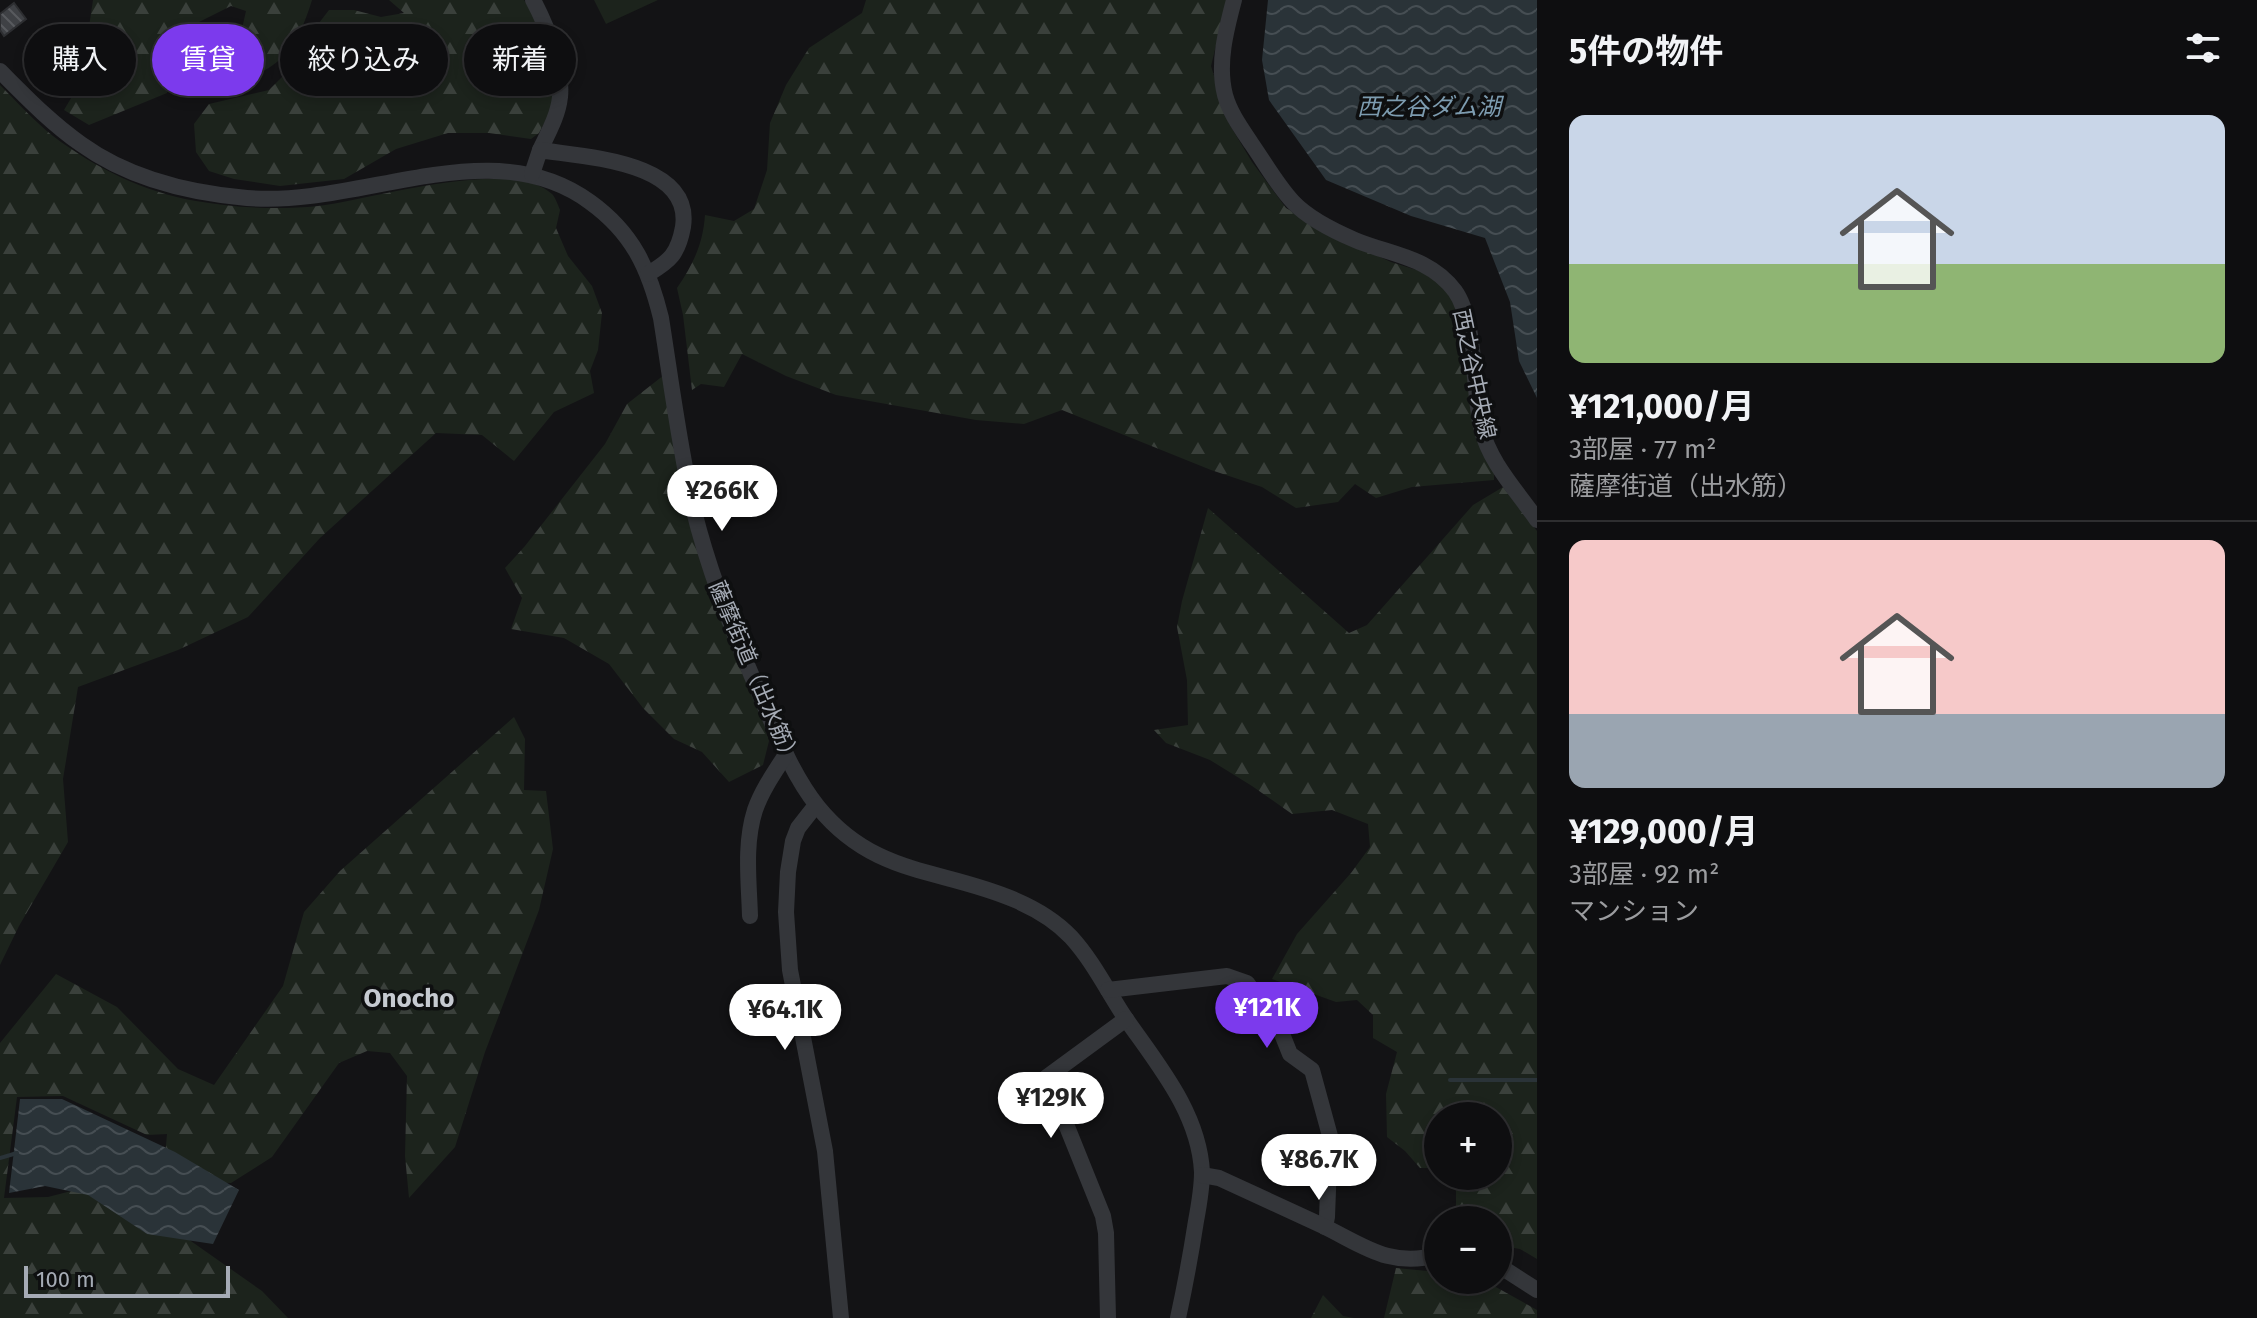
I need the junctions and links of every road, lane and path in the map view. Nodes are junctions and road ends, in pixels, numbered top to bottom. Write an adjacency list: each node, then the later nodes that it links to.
1 (533, 0): 4 (street)
2 (1234, 0): 7 (street, 西之谷中央線)
3 (0, 71): 5 (street, 薩摩街道（出水筋）)
4 (540, 150): 5 (street); 6 (street)
5 (532, 174): 6 (street, 薩摩街道（出水筋）)
6 (648, 274): 8 (street, 薩摩街道（出水筋）)
7 (1537, 520)
8 (785, 756): 9 (street, 薩摩街道（出水筋）); 10 (street)
9 (816, 805): 11 (street, 薩摩街道（出水筋）); 18 (street)
10 (750, 916)
11 (1108, 990): 12 (street, 薩摩街道（出水筋）); 14 (street)
12 (1126, 1019): 13 (street, 薩摩街道（出水筋）); 19 (street)
13 (1202, 1175): 14 (street); 20 (street, 薩摩街道（出水筋）)
14 (1325, 1227): 15 (street)
15 (1424, 1259)
16 (1512, 1274): 17 (street)
17 (1537, 1290)
18 (841, 1318)
19 (1108, 1318)
20 (1178, 1318)

